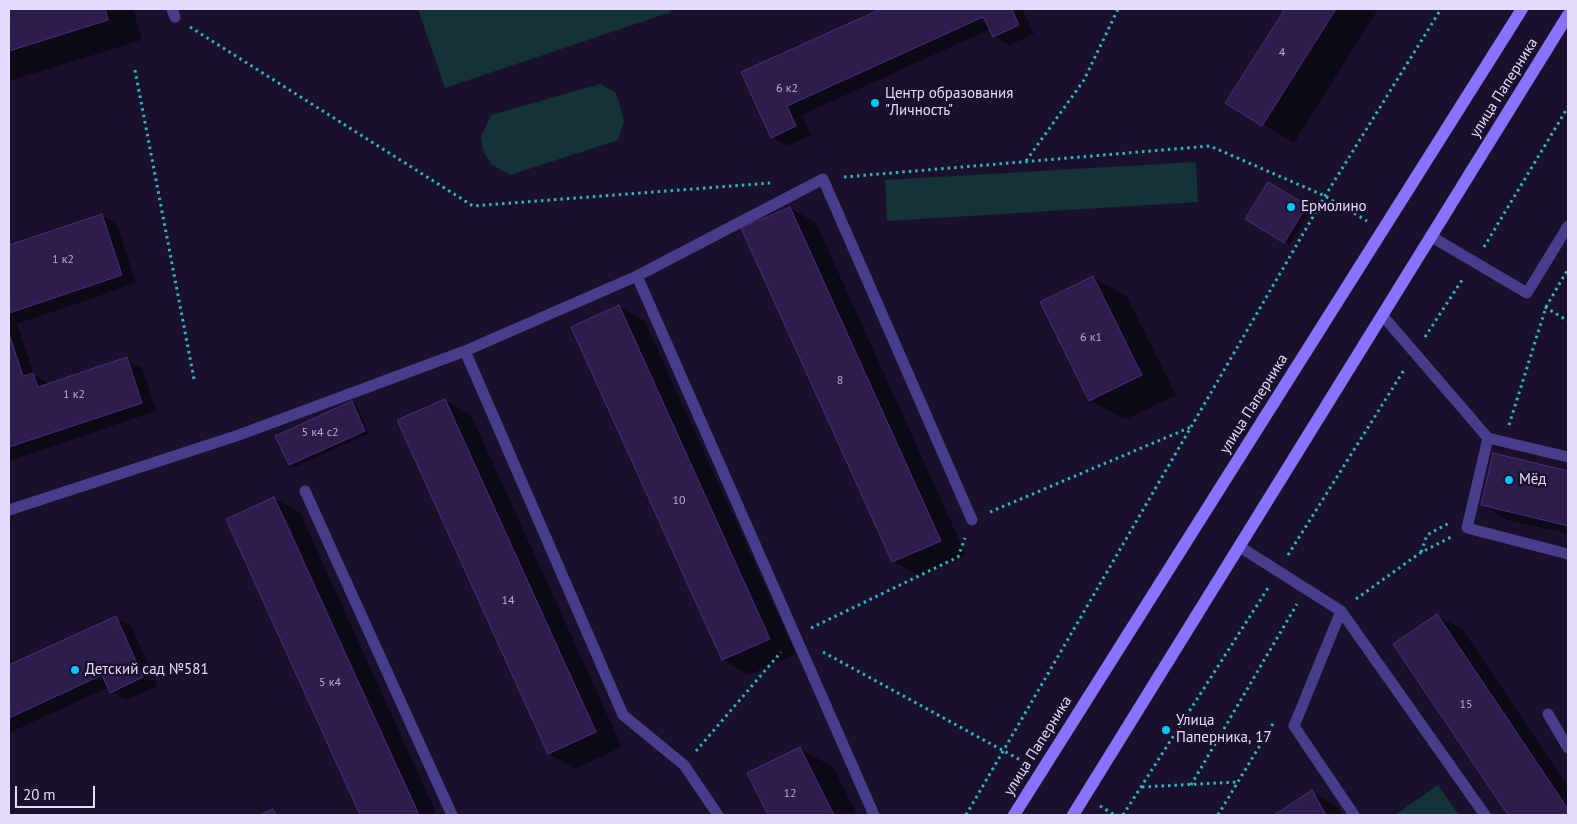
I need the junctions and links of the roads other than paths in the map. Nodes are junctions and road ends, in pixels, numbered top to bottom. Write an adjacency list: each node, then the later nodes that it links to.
1 (1522, 9): 21 (main road, улица Паперника)
2 (1568, 15): 4 (main road, улица Паперника)
3 (1568, 226): 4 (lane)
4 (1432, 237): 6 (main road, улица Паперника)
5 (637, 276): 7 (lane); 12 (lane); 20 (lane)
6 (1383, 316): 8 (lane); 13 (main road, улица Паперника)
7 (465, 351): 11 (lane); 19 (lane)
8 (1488, 438): 9 (lane); 14 (lane)
9 (1568, 457)
10 (305, 491): 18 (lane)
11 (9, 510)
12 (972, 520)
13 (1240, 547): 15 (lane); 22 (main road, улица Паперника)
14 (1568, 554)
15 (1341, 610): 23 (lane); 24 (lane)
16 (1548, 714): 17 (lane)
17 (1568, 748)
18 (452, 815)
19 (718, 815)
20 (874, 815)
21 (1014, 815)
22 (1073, 815)
23 (1354, 815)
24 (1486, 815)

